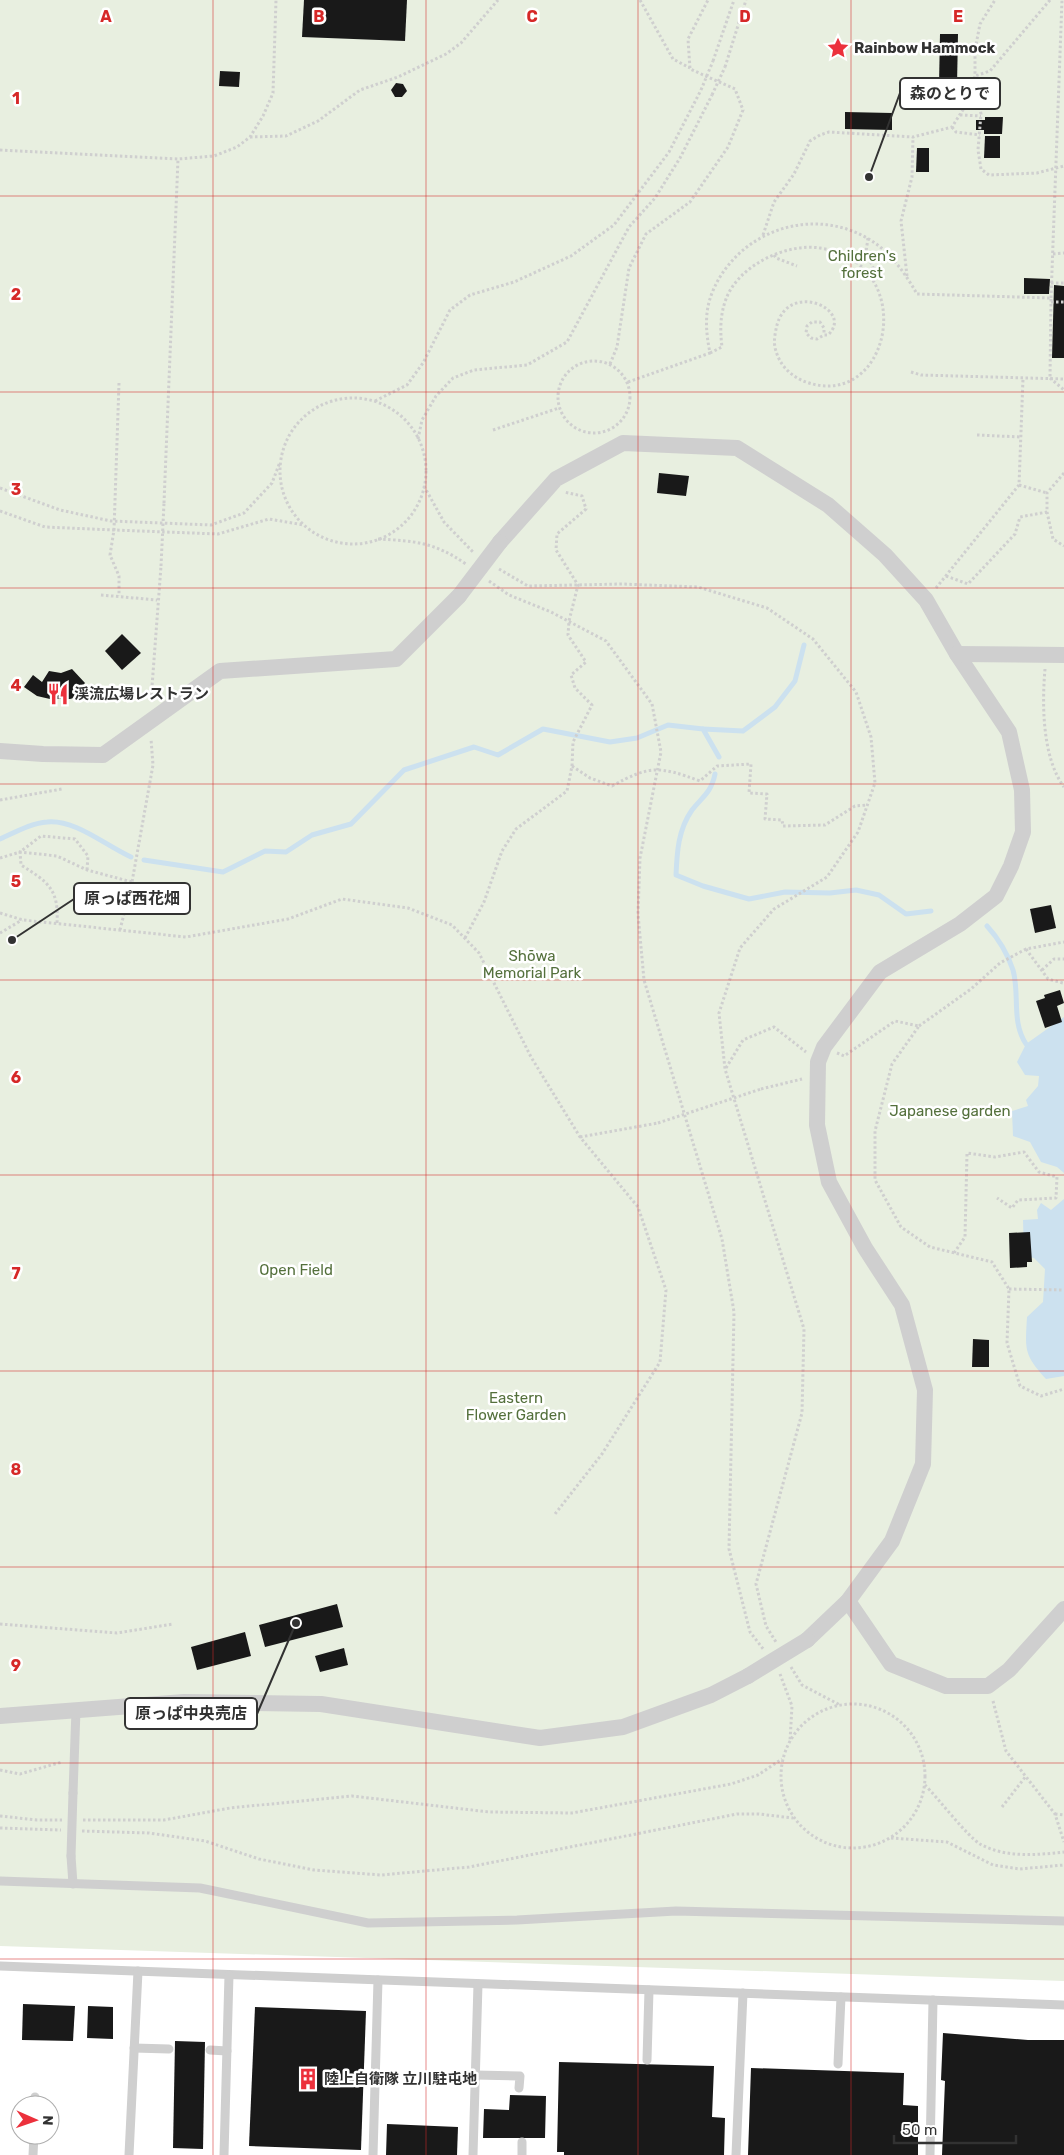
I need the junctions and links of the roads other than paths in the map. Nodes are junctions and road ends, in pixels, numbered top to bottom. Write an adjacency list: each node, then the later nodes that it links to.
1 (957, 654): 2 (street); 3 (street, bridge); 4 (street)
2 (1064, 655)
3 (0, 751)
4 (848, 1601): 5 (street); 6 (street, bridge)
5 (1064, 1609)
6 (76, 1710): 7 (street); 9 (lane, bridge)
7 (0, 1716)
8 (0, 1881): 9 (lane)
9 (73, 1884): 10 (lane)
10 (1064, 1921)
11 (0, 1966): 12 (lane)
12 (138, 1971): 13 (lane); 21 (lane)
13 (229, 1975): 14 (lane); 24 (lane)
14 (378, 1980): 15 (lane); 32 (lane)
15 (478, 1984): 16 (lane); 27 (lane)
16 (649, 1990): 17 (lane); 25 (lane)
17 (743, 1993): 18 (lane); 35 (lane)
18 (841, 1997): 19 (lane); 26 (lane)
19 (933, 2000): 20 (lane); 36 (lane)
20 (1064, 2005)
21 (134, 2048): 22 (lane); 30 (lane)
22 (169, 2049)
23 (210, 2050): 24 (lane)
24 (227, 2051): 31 (lane)
25 (647, 2060)
26 (838, 2064)
27 (476, 2075): 28 (lane); 33 (lane)
28 (519, 2088)
29 (522, 2142): 34 (lane)
30 (129, 2155)
31 (224, 2155)
32 (373, 2155)
33 (473, 2155)
34 (522, 2155)
35 (736, 2155)
36 (930, 2155)

